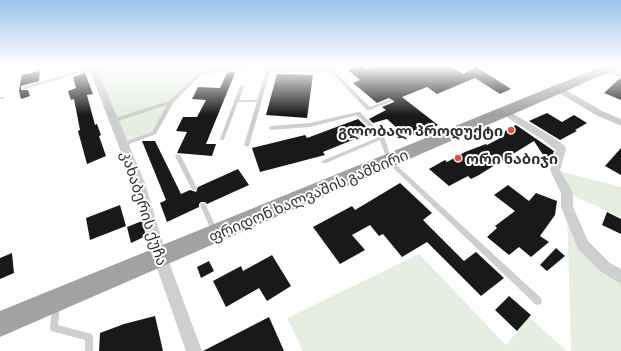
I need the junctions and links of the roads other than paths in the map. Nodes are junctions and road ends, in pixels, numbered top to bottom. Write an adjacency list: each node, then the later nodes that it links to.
1 (42, 82): 8 (lane)
2 (99, 82): 15 (street, კახაბერის ქუჩა)
3 (192, 82): 12 (lane)
4 (264, 82): 11 (lane)
5 (343, 82): 13 (lane)
6 (573, 82): 9 (highway, ფრიდონ ხალვაშის გამზირი)
7 (242, 87): 10 (lane)
8 (24, 88)
9 (559, 89): 14 (highway, ფრიდონ ხალვაშის გამზირი); 16 (street)
10 (237, 101): 11 (lane); 19 (lane)
11 (259, 101): 21 (lane)
12 (171, 102): 15 (lane); 20 (lane)
13 (391, 102)
14 (505, 112): 24 (highway, ფრიდონ ხალვაშის გამზირი); 29 (street)
15 (115, 120): 20 (street, კახაბერის ქუჩა)
16 (621, 123)
17 (271, 128): 18 (lane)
18 (382, 137): 23 (lane); 24 (lane)
19 (222, 139)
20 (124, 144): 28 (street, კახაბერის ქუჩა)
21 (247, 145)
22 (178, 156): 25 (lane)
23 (324, 162)
24 (390, 162): 27 (highway, ფრიდონ ხალვაშის გამზირი); 31 (lane)
25 (194, 188)
26 (203, 205): 27 (lane)
27 (216, 234): 28 (highway, ფრიდონ ხალვაშის გამზირი)
28 (160, 257): 30 (highway, ფრიდონ ხალვაშის გამზირი); 34 (street, კახაბერის ქუჩა)
29 (621, 277)
30 (56, 300): 32 (highway, ფრიდონ ხალვაშის გამზირი); 33 (lane)
31 (538, 301)
32 (0, 324)
33 (89, 351)
34 (194, 351)

